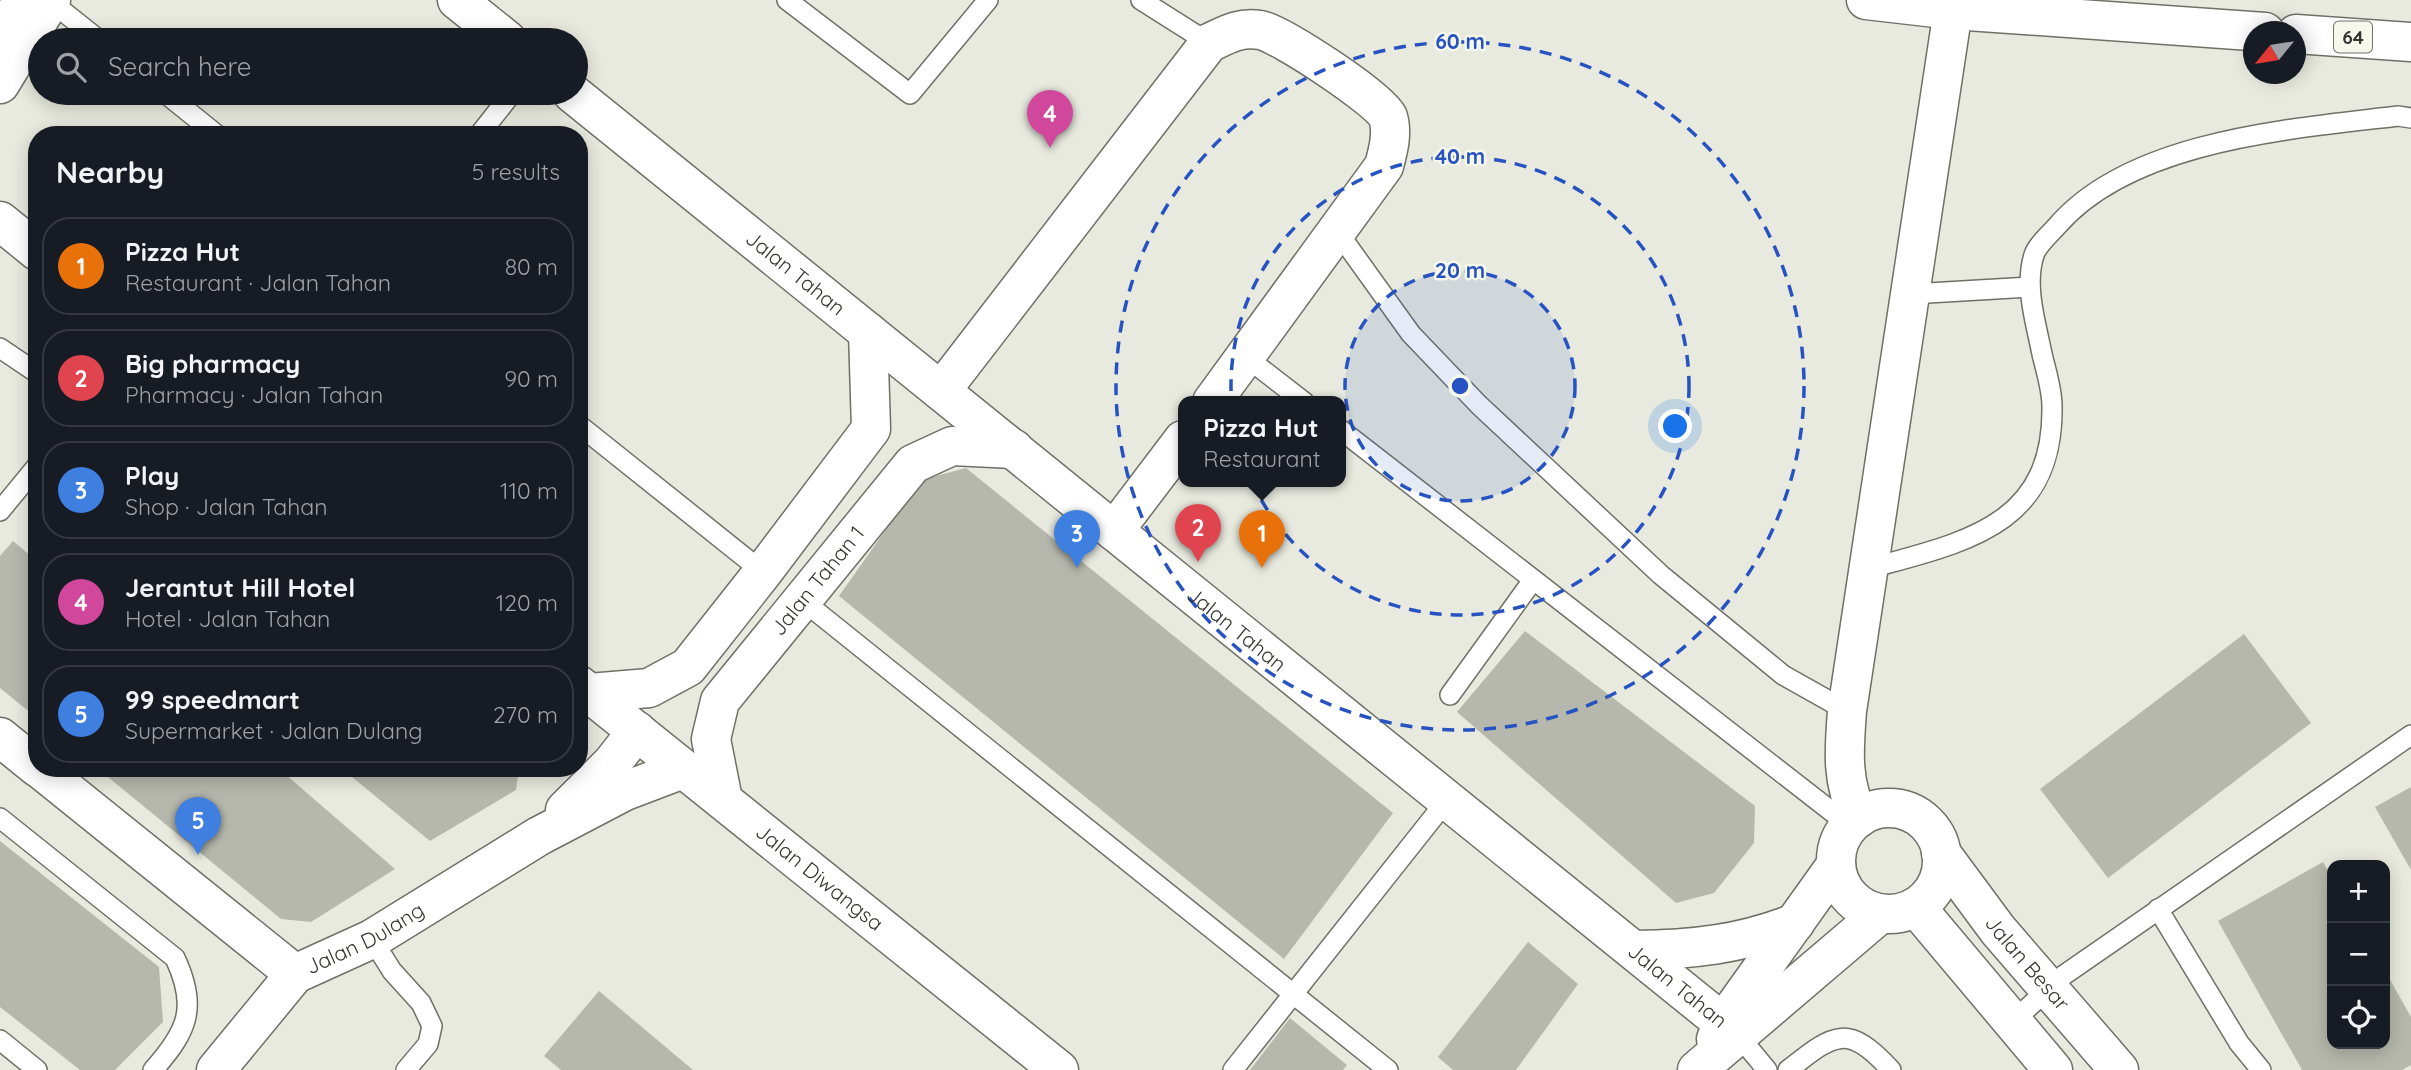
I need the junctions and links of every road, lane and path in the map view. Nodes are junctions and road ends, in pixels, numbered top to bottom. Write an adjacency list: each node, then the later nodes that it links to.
1 (23, 0): 15 (street)
2 (50, 0): 9 (street); 10 (lane)
3 (457, 0): 11 (street)
4 (787, 0): 5 (lane)
5 (988, 0)
6 (1141, 0): 16 (lane)
7 (1866, 0): 8 (street)
8 (1953, 10): 12 (street); 29 (street)
9 (33, 28)
10 (84, 28)
11 (492, 28)
12 (2243, 30)
13 (2306, 35): 17 (street, 64)
14 (28, 37): 18 (street)
15 (0, 38)
16 (1209, 43): 26 (street); 34 (street)
17 (2411, 43)
18 (0, 84)
19 (180, 105): 23 (lane)
20 (502, 105): 24 (lane)
21 (587, 105): 30 (street, Jalan Tahan)
22 (2411, 118): 28 (lane)
23 (206, 126)
24 (485, 126)
25 (0, 221): 27 (street)
26 (1337, 231): 32 (street); 51 (lane)
27 (28, 244)
28 (2030, 287): 29 (lane); 44 (lane)
29 (1911, 294): 44 (street)
30 (868, 332): 34 (street, Jalan Tahan); 45 (street)
31 (0, 348): 33 (lane)
32 (1246, 357): 35 (street); 36 (lane)
33 (28, 367)
34 (941, 391): 40 (street, Jalan Tahan)
35 (1217, 396)
36 (1296, 396)
37 (588, 432): 45 (lane)
38 (1346, 434): 46 (lane)
39 (1178, 447): 43 (street)
40 (1014, 449): 43 (street, Jalan Tahan); 47 (street, Jalan Tahan 1)
41 (28, 477): 42 (lane)
42 (0, 511)
43 (1114, 531): 59 (street, Jalan Tahan)
44 (1871, 568): 51 (street)
45 (763, 572): 48 (street)
46 (1533, 580): 50 (lane); 60 (lane)
47 (802, 600): 58 (street, Jalan Tahan 1); 72 (lane)
48 (588, 689)
49 (588, 692): 52 (street, Jalan Diwangsa)
50 (1450, 695)
51 (1846, 724): 60 (street)
52 (637, 731): 56 (street, Jalan Diwangsa); 62 (street, Jalan Dulang)
53 (2411, 734): 65 (lane)
54 (0, 737): 55 (street)
55 (28, 760)
56 (684, 769): 58 (street, Jalan Diwangsa); 62 (street, Jalan Dulang)
57 (49, 777): 70 (street)
58 (723, 800): 77 (street, Jalan Diwangsa)
59 (1447, 800): 69 (street, Jalan Tahan); 72 (lane)
60 (1867, 817): 63 (street); 64 (street)
61 (0, 818): 79 (lane)
62 (539, 836): 68 (street, Jalan Dulang)
63 (1941, 853): 66 (street); 71 (street, Jalan Besar)
64 (1836, 865): 66 (street); 67 (street)
65 (2158, 909): 71 (lane); 89 (lane)
66 (1898, 911): 73 (street); 74 (street)
67 (1796, 923): 69 (street); 74 (street)
68 (372, 939): 70 (street, Jalan Dulang); 81 (lane)
69 (1634, 950): 74 (street, Jalan Tahan)
70 (295, 974): 80 (street, Jalan Dulang)
71 (2049, 987): 73 (lane); 88 (street, Jalan Besar)
72 (1293, 994): 82 (lane); 83 (lane)
73 (2011, 1023): 87 (street)
74 (1731, 1029): 76 (street); 84 (lane)
75 (0, 1040): 78 (lane)
76 (1702, 1065)
77 (1053, 1068)
78 (37, 1070)
79 (153, 1070)
80 (216, 1070)
81 (406, 1070)
82 (1233, 1070)
83 (1388, 1070)
84 (1767, 1070)
85 (1788, 1070): 86 (lane)
86 (1891, 1070)
87 (2053, 1070)
88 (2119, 1070)
89 (2261, 1070)

